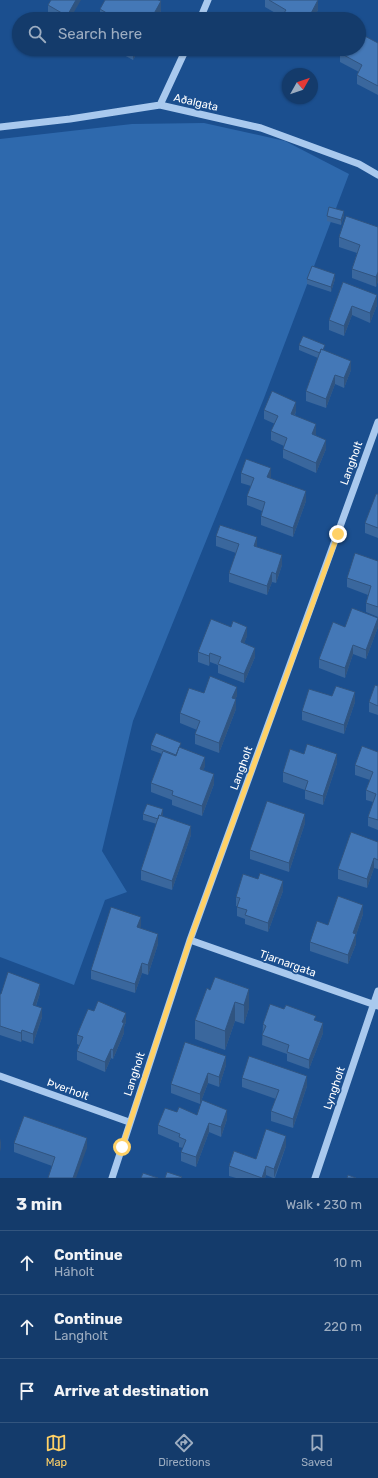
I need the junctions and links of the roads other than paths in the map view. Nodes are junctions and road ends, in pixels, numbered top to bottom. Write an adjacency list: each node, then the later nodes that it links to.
1 (208, 0): 2 (street)
2 (203, 12)
3 (183, 56): 4 (street)
4 (160, 105): 5 (street, Aðalgata); 6 (street, Aðalgata)
5 (0, 127)
6 (378, 175)
7 (378, 422): 8 (street, Langholt)
8 (190, 940): 10 (street, Tjarnargata); 12 (street, Langholt)
9 (378, 991): 10 (street, Lyngholt)
10 (376, 1006): 14 (street, Lyngholt)
11 (0, 1076): 12 (street, Þverholt)
12 (129, 1122): 13 (street, Langholt)
13 (112, 1178)
14 (315, 1178)

